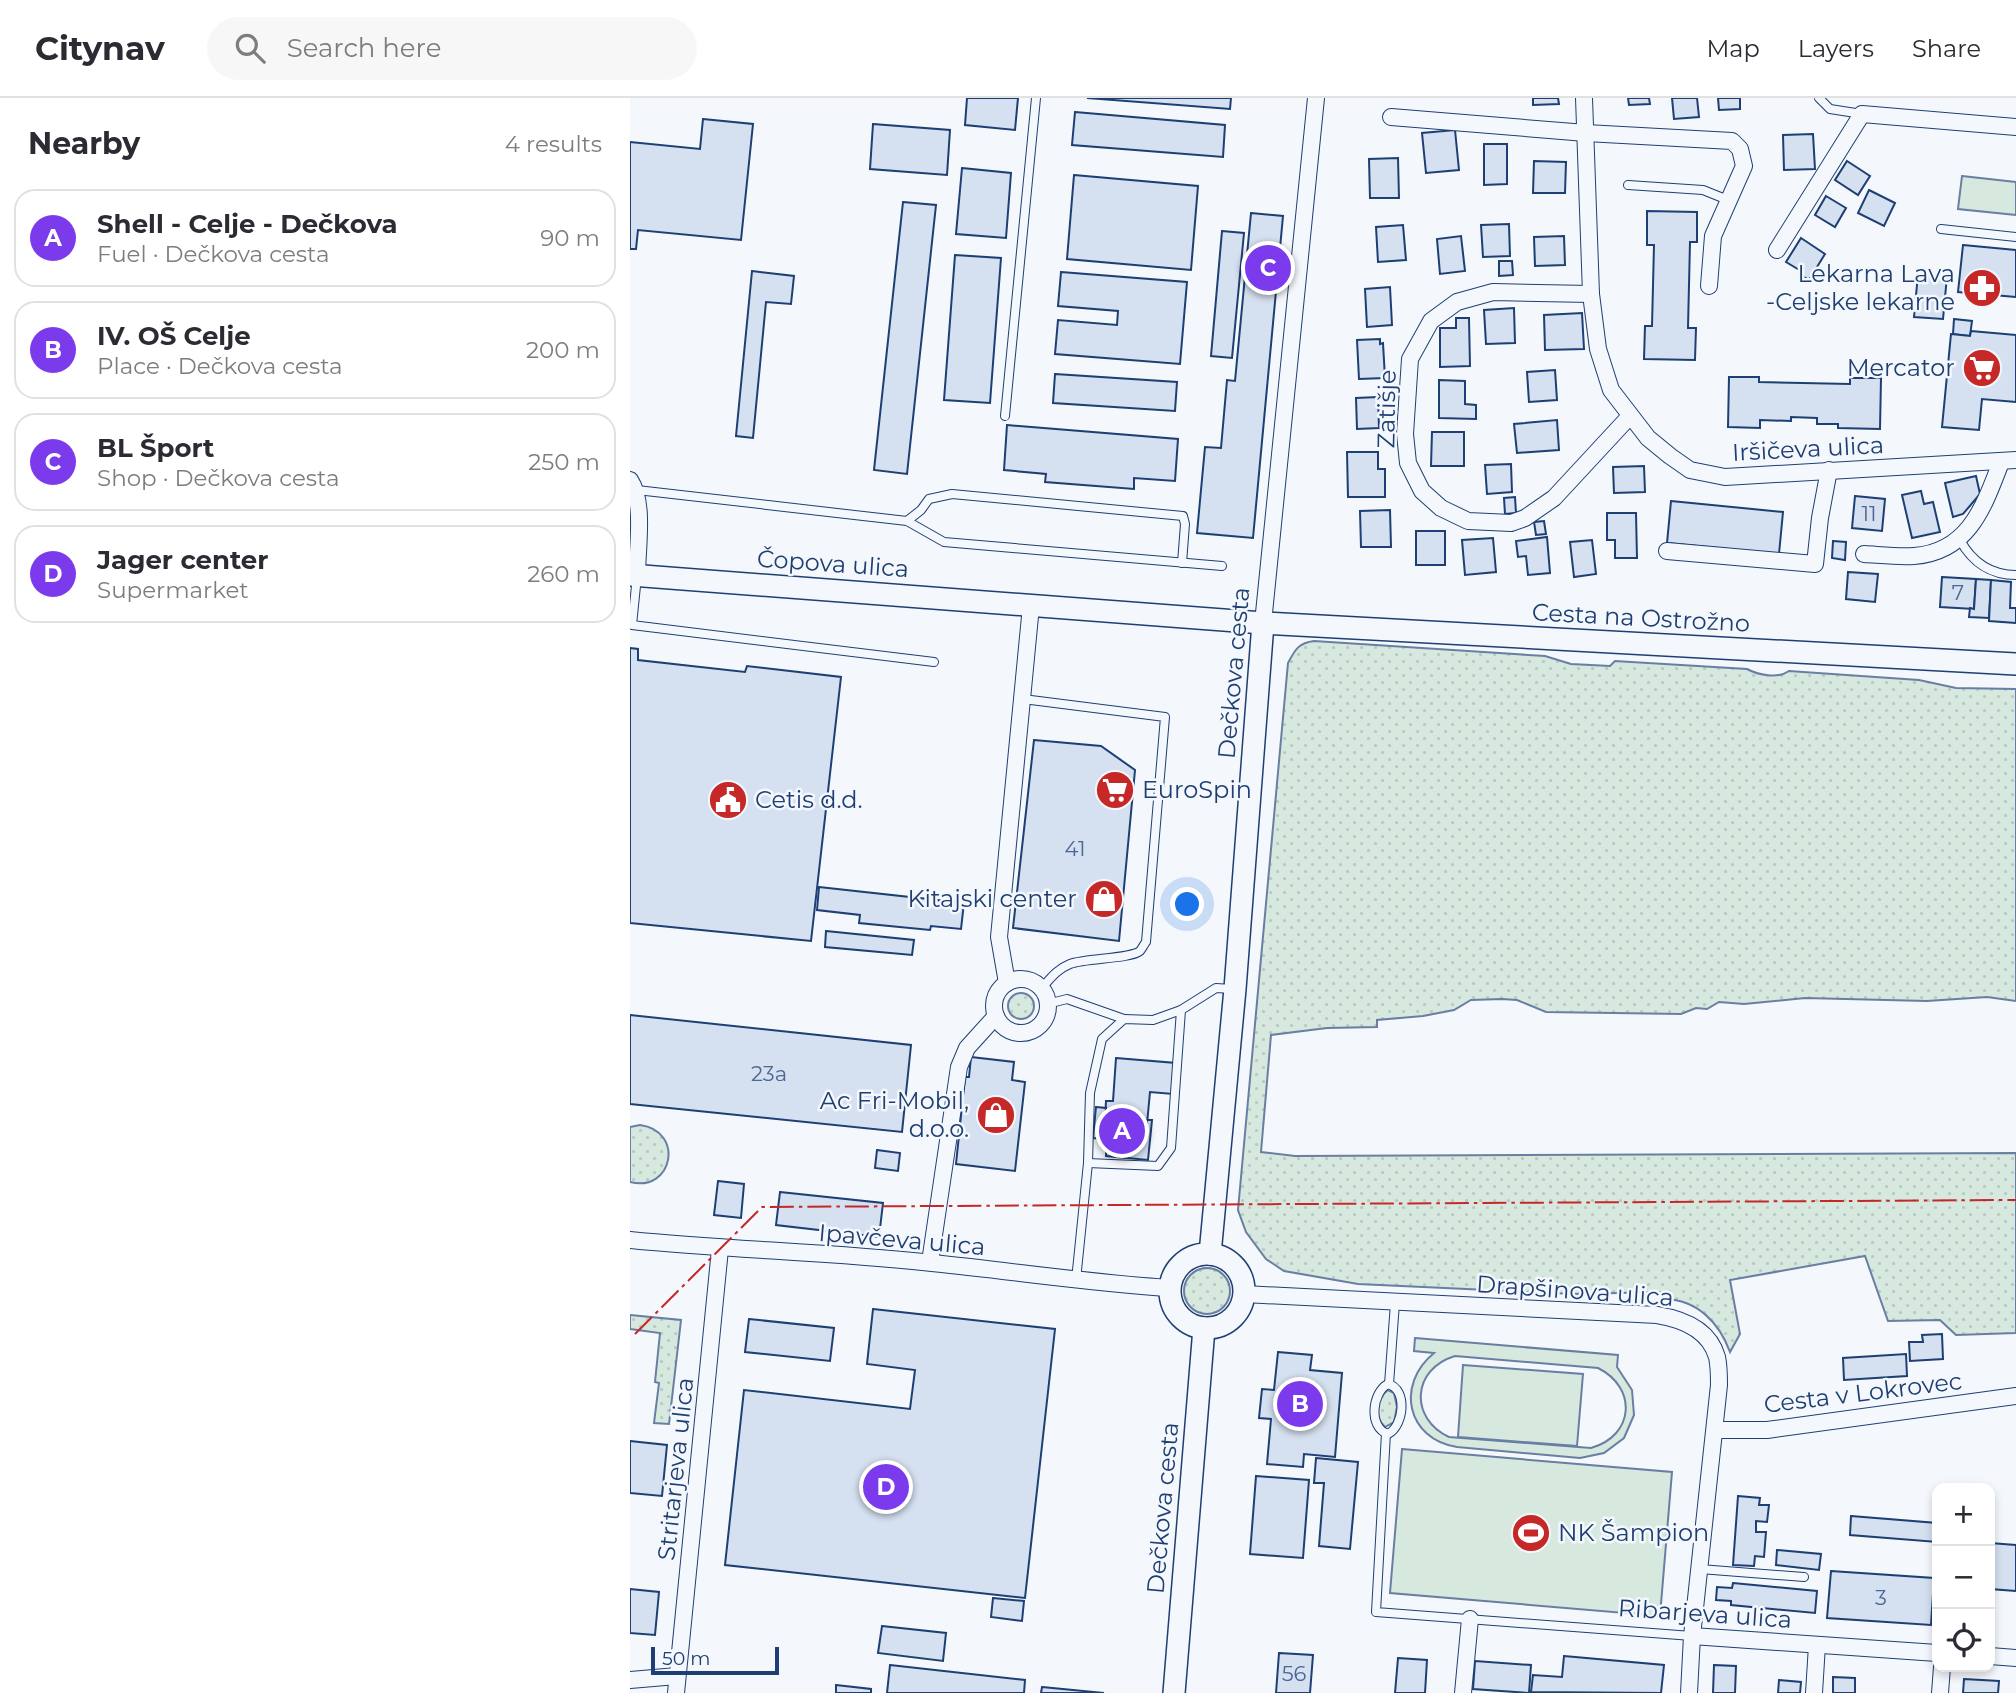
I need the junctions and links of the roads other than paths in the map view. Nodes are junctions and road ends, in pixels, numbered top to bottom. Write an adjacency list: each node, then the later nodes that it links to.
1 (1036, 98): 16 (lane)
2 (1316, 98): 30 (street, Dečkova cesta)
3 (1584, 98): 8 (street, Iršičeva ulica)
4 (1818, 98): 5 (lane)
5 (1863, 114): 7 (street); 13 (street)
6 (1391, 117): 8 (street)
7 (2016, 127)
8 (1586, 133): 10 (street); 15 (street, Iršičeva ulica)
9 (1628, 186): 10 (lane)
10 (1728, 200): 14 (street)
11 (1941, 229): 12 (lane)
12 (2016, 237)
13 (1777, 250)
14 (1709, 286)
15 (1591, 293): 17 (street, Iršičeva ulica); 17 (street, Zatišje)
16 (1005, 416)
17 (1630, 416): 19 (street, Iršičeva ulica)
18 (2009, 461): 19 (street, Iršičeva ulica); 22 (street, Iršičeva ulica)
19 (1829, 470): 23 (street)
20 (633, 485): 21 (lane); 28 (street)
21 (906, 521): 25 (lane); 25 (lane)
22 (1959, 540): 24 (street); 27 (lane)
23 (1667, 551)
24 (1864, 554)
25 (1182, 563): 26 (lane)
26 (1222, 566)
27 (2016, 575)
28 (633, 576): 29 (street, Čopova ulica); 31 (lane)
29 (1031, 606): 30 (street, Čopova ulica); 34 (street)
30 (1263, 623): 33 (street, Cesta na Ostrožno); 36 (street, Dečkova cesta)
31 (631, 625): 32 (lane)
32 (933, 662)
33 (2016, 664)
34 (1023, 699): 35 (street); 37 (lane)
35 (1007, 983): 37 (street); 39 (street)
36 (1235, 989): 38 (lane); 44 (street, Dečkova cesta)
37 (1044, 996): 39 (street); 40 (lane)
38 (1181, 1010): 40 (lane); 41 (lane)
39 (996, 1016): 45 (street)
40 (1124, 1019): 41 (lane)
41 (1088, 1163): 46 (lane)
42 (630, 1240): 43 (street, Ipavčeva ulica)
43 (720, 1249): 45 (street, Ipavčeva ulica); 64 (street, Stritarjeva ulica)
44 (1210, 1254): 47 (street); 48 (street)
45 (930, 1262): 46 (street, Ipavčeva ulica)
46 (1076, 1280): 47 (street, Ipavčeva ulica)
47 (1170, 1289): 50 (street)
48 (1244, 1294): 49 (street, Drapšinova ulica); 50 (street)
49 (1395, 1303): 51 (lane); 53 (street, Drapšinova ulica)
50 (1204, 1328): 67 (street, Dečkova cesta)
51 (1389, 1384): 54 (lane); 54 (lane)
52 (2016, 1396): 53 (street, Cesta v Lokrovec)
53 (1716, 1430): 55 (street, Drapšinova ulica)
54 (1386, 1433): 57 (lane, Ribarjeva ulica)
55 (1700, 1569): 56 (lane); 58 (street, Drapšinova ulica)
56 (1804, 1577)
57 (1471, 1619): 58 (lane, Ribarjeva ulica); 68 (street)
58 (1692, 1636): 59 (street, Ribarjeva ulica); 69 (street, Drapšinova ulica)
59 (1817, 1645): 60 (street, Ribarjeva ulica); 70 (street)
60 (1932, 1653)
61 (1995, 1656): 62 (street)
62 (2016, 1658)
63 (1942, 1672): 71 (street)
64 (677, 1676): 65 (street); 66 (street, Stritarjeva ulica)
65 (630, 1681)
66 (676, 1693)
67 (1174, 1693)
68 (1463, 1693)
69 (1689, 1693)
70 (1814, 1693)
71 (1940, 1693)

